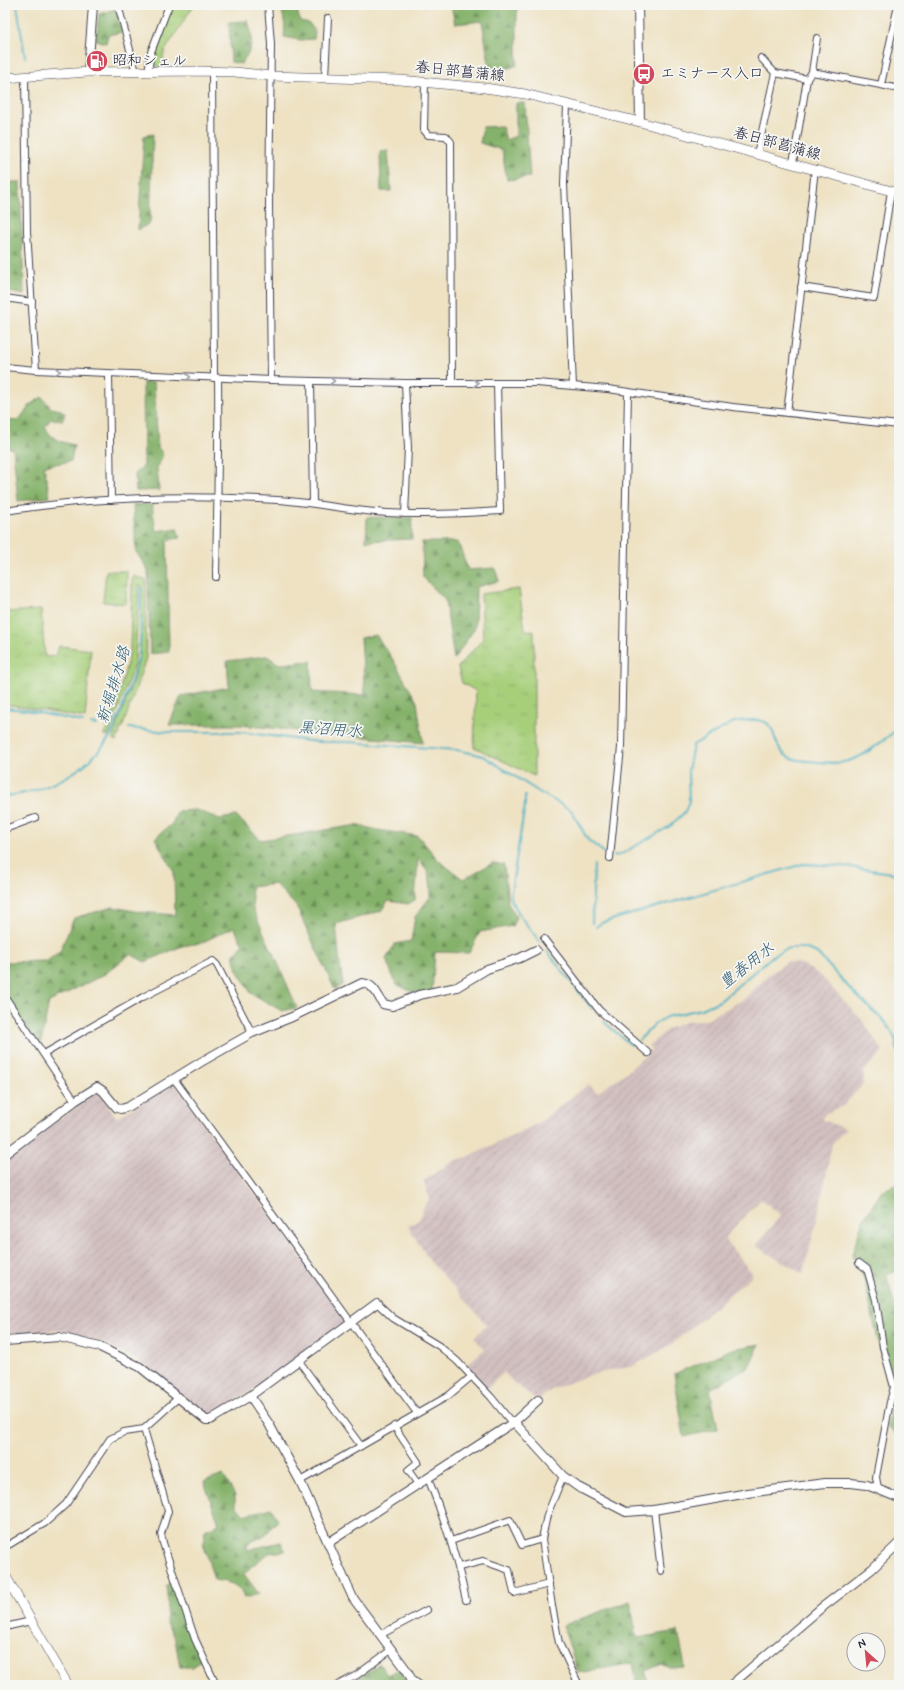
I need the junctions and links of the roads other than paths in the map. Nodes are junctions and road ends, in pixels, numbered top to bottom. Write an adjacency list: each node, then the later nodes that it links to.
1 (93, 5): 11 (street)
2 (118, 5): 12 (street)
3 (169, 5): 13 (street)
4 (268, 5): 17 (street)
5 (638, 5): 25 (street)
6 (898, 5): 22 (street)
7 (328, 18): 18 (street)
8 (817, 38): 14 (street)
9 (762, 58): 15 (street)
10 (212, 71): 13 (main road, 春日部菖蒲線); 17 (main road, 春日部菖蒲線); 36 (street)
11 (88, 72): 12 (main road, 春日部菖蒲線); 16 (main road, 春日部菖蒲線)
12 (136, 72): 13 (main road, 春日部菖蒲線)
13 (148, 72)
14 (812, 72): 20 (street); 22 (street)
15 (775, 74): 20 (street); 26 (street)
16 (25, 76): 19 (main road, 春日部菖蒲線); 32 (street)
17 (271, 76): 18 (main road, 春日部菖蒲線); 37 (street)
18 (324, 77): 21 (main road, 春日部菖蒲線)
19 (5, 78)
20 (807, 79): 27 (street)
21 (425, 82): 24 (main road, 春日部菖蒲線); 40 (street)
22 (882, 85): 23 (street)
23 (899, 89)
24 (567, 105): 25 (main road, 春日部菖蒲線); 42 (street)
25 (640, 122): 26 (main road, 春日部菖蒲線)
26 (757, 154): 27 (main road, 春日部菖蒲線)
27 (793, 163): 28 (main road, 春日部菖蒲線)
28 (815, 169): 29 (main road, 春日部菖蒲線); 30 (street)
29 (895, 192): 30 (street)
30 (801, 287): 44 (street)
31 (5, 298): 32 (street)
32 (32, 302): 34 (street)
33 (5, 367): 34 (street)
34 (36, 370): 35 (street, one-way to 35)
35 (109, 374): 36 (street, one-way to 36); 47 (street)
36 (216, 378): 37 (street); 46 (street)
37 (270, 380): 38 (street)
38 (311, 381): 39 (street, one-way to 39); 48 (street)
39 (405, 383): 40 (street); 50 (street)
40 (452, 383): 41 (street, one-way to 41)
41 (496, 383): 42 (street); 50 (street)
42 (573, 386): 43 (street)
43 (628, 392): 44 (street); 54 (street)
44 (787, 413): 45 (street)
45 (899, 425)
46 (217, 498): 47 (street); 48 (street); 51 (street)
47 (111, 500): 49 (street)
48 (313, 503): 50 (street)
49 (5, 511)
50 (405, 514)
51 (216, 577)
52 (35, 818): 53 (street)
53 (5, 829)
54 (610, 858)
55 (536, 950): 57 (street); 59 (street)
56 (5, 997): 58 (street)
57 (252, 1033): 58 (street); 60 (street)
58 (44, 1054): 61 (street)
59 (648, 1054)
60 (174, 1079): 61 (street); 65 (street)
61 (75, 1101): 62 (street)
62 (5, 1154)
63 (859, 1263): 81 (street)
64 (377, 1303): 65 (street); 68 (street)
65 (350, 1323): 67 (street); 72 (street)
66 (5, 1341): 70 (street)
67 (299, 1361): 69 (street); 76 (street)
68 (472, 1376): 72 (street); 73 (street)
69 (250, 1396): 70 (street); 79 (street)
70 (178, 1398): 75 (street)
71 (538, 1400): 73 (street)
72 (417, 1413): 74 (street)
73 (513, 1423): 77 (street); 78 (street)
74 (394, 1426): 76 (street); 80 (street)
75 (144, 1429): 88 (street); 101 (street)
76 (360, 1446): 79 (street)
77 (563, 1476): 83 (street); 84 (street)
78 (428, 1478): 80 (street); 85 (street)
79 (300, 1482): 86 (street)
80 (418, 1484): 86 (street)
81 (878, 1489): 82 (street); 83 (street)
82 (899, 1498)
83 (654, 1510): 90 (street)
84 (542, 1539): 85 (street); 92 (street)
85 (452, 1541): 89 (street)
86 (328, 1543): 97 (street)
87 (899, 1543): 105 (street)
88 (5, 1547)
89 (459, 1567): 92 (street); 93 (street)
90 (661, 1572)
91 (5, 1575): 95 (main road)
92 (549, 1584): 104 (street)
93 (466, 1600)
94 (427, 1610): 97 (street)
95 (32, 1621): 96 (street); 100 (main road)
96 (5, 1627)
97 (380, 1634): 98 (street)
98 (391, 1650): 99 (street); 102 (street)
99 (414, 1682): 103 (street)
100 (68, 1685)
101 (216, 1685)
102 (338, 1685)
103 (420, 1685)
104 (579, 1685)
105 (731, 1685)

